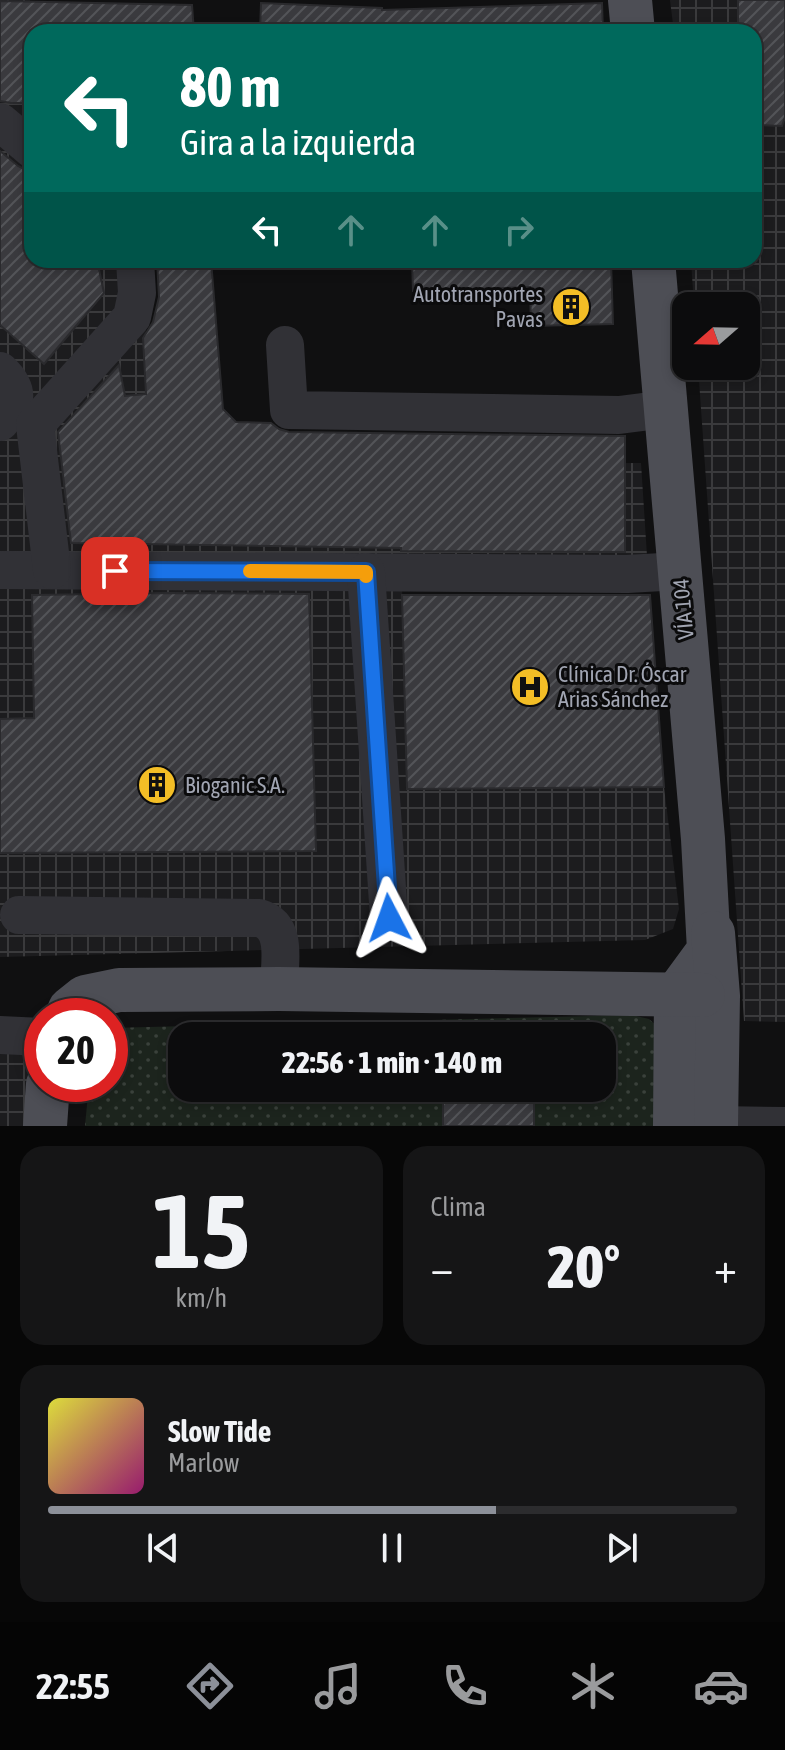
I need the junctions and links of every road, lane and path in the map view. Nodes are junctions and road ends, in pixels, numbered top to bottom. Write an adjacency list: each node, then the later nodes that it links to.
1 (630, 0): 3 (main road)
2 (648, 0): 4 (main road)
3 (632, 24)
4 (650, 24)
5 (0, 122): 6 (street)
6 (24, 142)
7 (135, 268): 13 (street)
8 (654, 268): 12 (main road, VÍA 104)
9 (666, 268): 21 (main road, VÍA 104)
10 (285, 345): 12 (street)
11 (0, 371): 13 (street)
12 (666, 409): 16 (main road, VÍA 104)
13 (15, 419): 15 (street)
14 (0, 570): 15 (street)
15 (52, 570): 17 (street)
16 (680, 571): 17 (street); 21 (main road, VÍA 104)
17 (366, 572): 19 (street)
18 (19, 915): 20 (street)
19 (389, 918)
20 (279, 989): 21 (main road); 22 (main road)
21 (701, 995): 27 (main road, VÍA 104); 28 (main road, VÍA 104)
22 (84, 998)
23 (0, 1035): 24 (street)
24 (24, 1036)
25 (47, 1102): 26 (main road)
26 (45, 1126)
27 (675, 1126)
28 (716, 1126): 29 (street)
29 (785, 1126)

